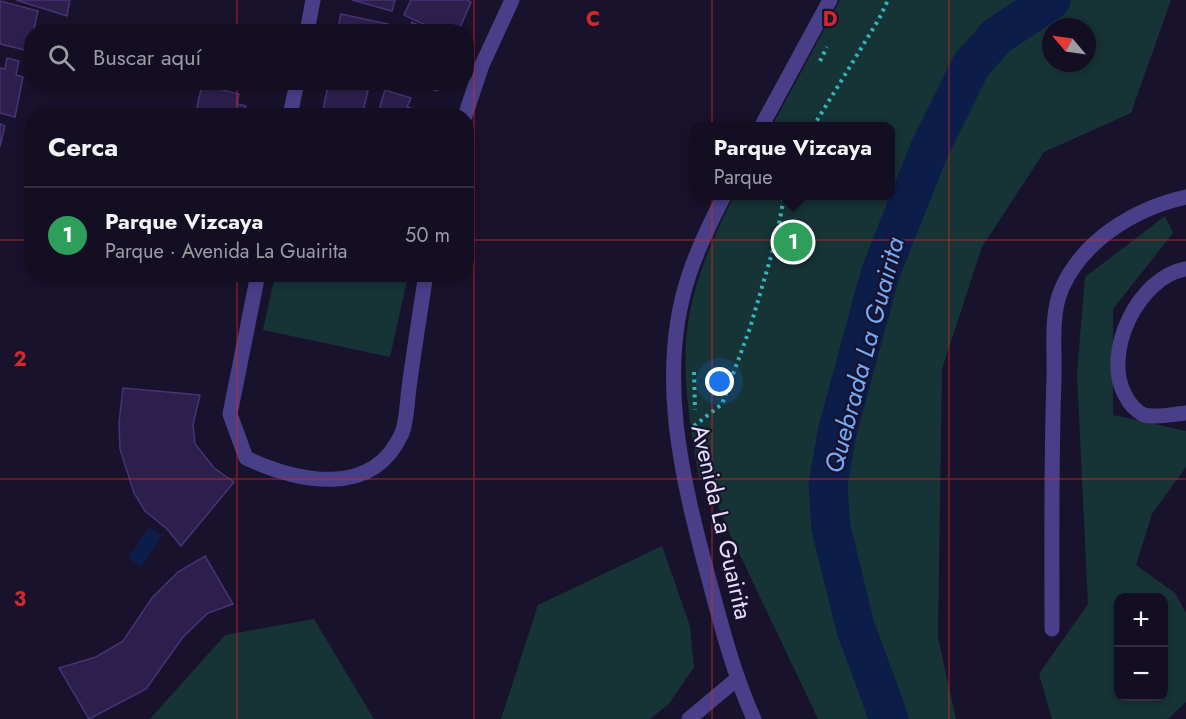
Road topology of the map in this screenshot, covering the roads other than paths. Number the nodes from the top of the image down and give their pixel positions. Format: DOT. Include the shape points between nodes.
graph roads {
  1 [pos="314,0"];
  2 [pos="512,0"];
  3 [pos="830,0"];
  4 [pos="309,24"];
  5 [pos="474,88"];
  6 [pos="295,90"];
  7 [pos="474,90"];
  8 [pos="292,108"];
  9 [pos="468,108"];
  10 [pos="763,122"];
  11 [pos="1186,197"];
  12 [pos="722,200"];
  13 [pos="1186,269"];
  14 [pos="256,282"];
  15 [pos="425,282"];
  16 [pos="1186,413"];
  17 [pos="1052,629"];
  18 [pos="738,678"];
  19 [pos="689,719"];
  20 [pos="754,719"];
  1 -- 4 [label="street"];
  2 -- 5 [label="street"];
  3 -- 10 [label="street"];
  6 -- 8 [label="street"];
  7 -- 9 [label="street"];
  11 -- 17 [label="street" via="1132,215 1098,241 1073,270 1056,306"];
  12 -- 18 [label="street, Avenida La Guairita" via="689,275 679,319 674,386 681,457 699,543"];
  13 -- 16 [label="street" via="1156,283 1134,311 1118,348 1119,384 1130,404 1145,415"];
  14 -- 15 [label="street" via="230,414 236,435 246,458 289,475 323,480 367,473 386,456 402,432"];
  18 -- 19 [label="street"];
  18 -- 20 [label="street, Avenida La Guairita"];
}
